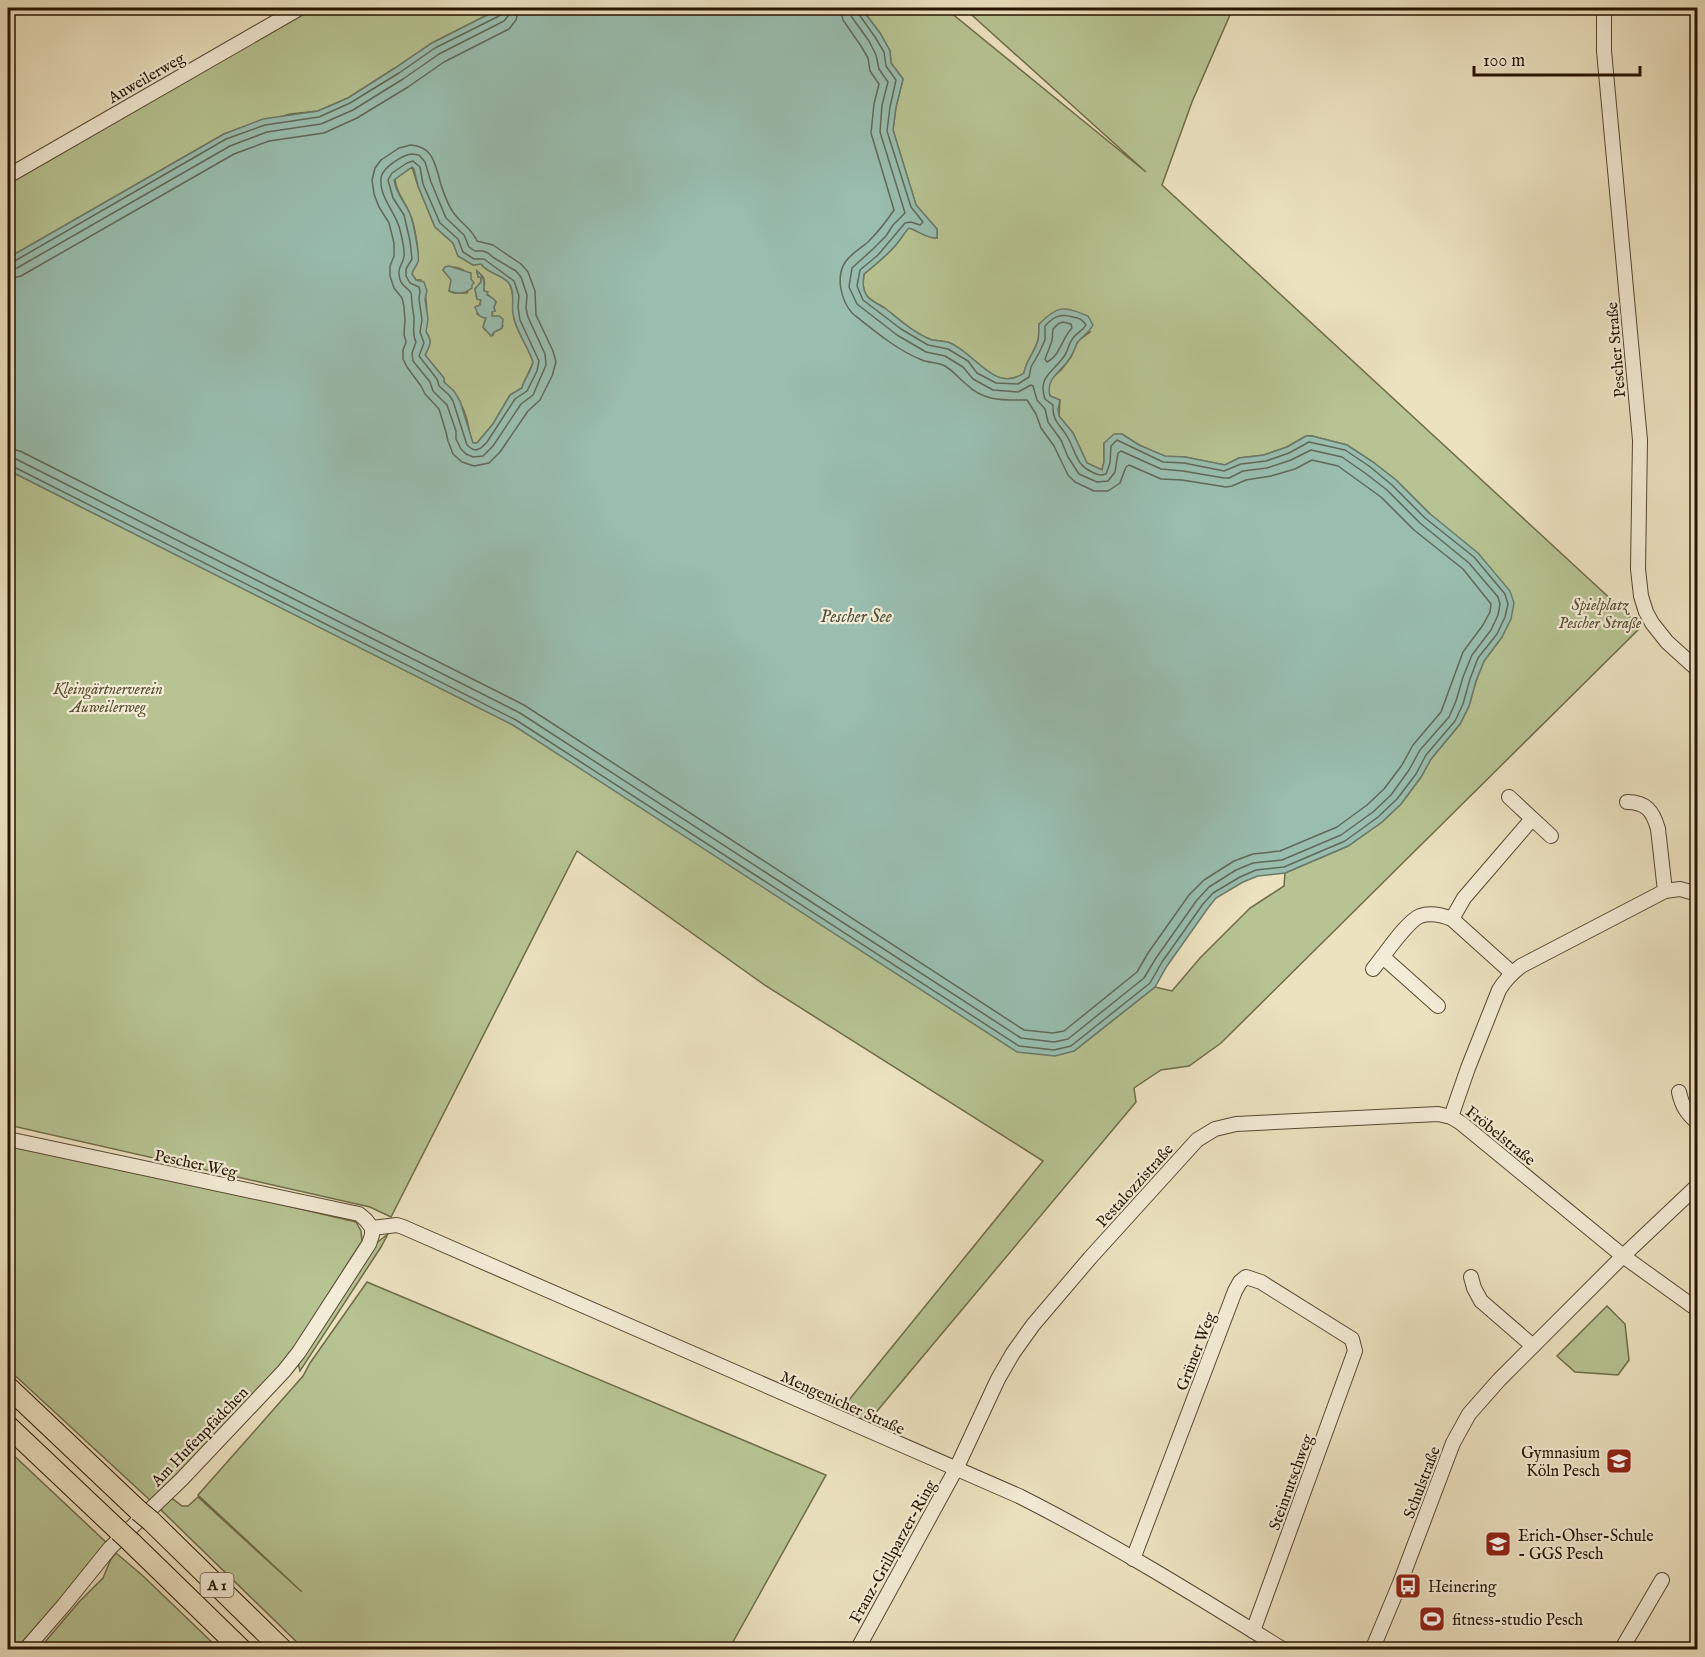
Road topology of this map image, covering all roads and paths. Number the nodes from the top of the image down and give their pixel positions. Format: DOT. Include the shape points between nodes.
graph roads {
  1 [pos="300,8"];
  2 [pos="1604,8"];
  3 [pos="8,176"];
  4 [pos="1698,670"];
  5 [pos="1509,797"];
  6 [pos="1627,802"];
  7 [pos="1532,819"];
  8 [pos="1551,836"];
  9 [pos="1665,891"];
  10 [pos="1698,894"];
  11 [pos="1452,919"];
  12 [pos="1383,957"];
  13 [pos="1373,969"];
  14 [pos="1512,973"];
  15 [pos="1438,1006"];
  16 [pos="1680,1092"];
  17 [pos="1451,1117"];
  18 [pos="1698,1123"];
  19 [pos="8,1139"];
  20 [pos="1698,1185"];
  21 [pos="372,1228"];
  22 [pos="1623,1256"];
  23 [pos="1471,1276"];
  24 [pos="1698,1310"];
  25 [pos="1354,1344"];
  26 [pos="1533,1346"];
  27 [pos="8,1387"];
  28 [pos="8,1426"];
  29 [pos="956,1469"];
  30 [pos="1132,1559"];
  31 [pos="1662,1580"];
  32 [pos="1253,1631"];
  33 [pos="25,1650"];
  34 [pos="242,1650"];
  35 [pos="283,1650"];
  36 [pos="857,1650"];
  37 [pos="1284,1650"];
  38 [pos="1372,1650"];
  39 [pos="1621,1650"];
  1 -- 3 [label="street, Auweilerweg"];
  2 -- 4 [label="street, Pescher Straße" via="1604,51 1640,440 1641,596 1646,612 1667,642"];
  5 -- 7 [label="street"];
  6 -- 9 [label="street" via="1637,802 1649,809 1656,820"];
  7 -- 8 [label="street"];
  7 -- 11 [label="street" via="1464,898"];
  9 -- 10 [label="street" via="1680,889"];
  9 -- 14 [label="street, Fröbelstraße"];
  11 -- 12 [label="street" via="1442,915 1420,916"];
  11 -- 14 [label="street"];
  12 -- 13 [label="street"];
  12 -- 15 [label="street"];
  14 -- 17 [label="street, Fröbelstraße" via="1499,990"];
  16 -- 18 [label="street" via="1684,1108"];
  17 -- 22 [label="street, Fröbelstraße"];
  17 -- 29 [label="street, Pestalozzistraße" via="1438,1114 1236,1124 1215,1129 1197,1140 1033,1325 998,1379"];
  19 -- 21 [label="street, Pescher Weg" via="358,1214"];
  20 -- 22 [label="street, Schulstraße"];
  21 -- 29 [label="street, Mengenicher Straße" via="403,1227"];
  21 -- 33 [label="street, Am Hufenpfädchen" via="369,1244 284,1371 110,1548"];
  22 -- 24 [label="street, Fröbelstraße"];
  22 -- 26 [label="street, Schulstraße"];
  23 -- 26 [label="street" via="1481,1301"];
  25 -- 30 [label="street, Grüner Weg" via="1352,1339 1261,1282 1246,1277 1240,1282"];
  25 -- 32 [label="street, Steinrutschweg" via="1355,1351"];
  26 -- 38 [label="street, Schulstraße" via="1463,1423"];
  27 -- 35 [label="highway, A 1"];
  28 -- 34 [label="highway, A 1"];
  29 -- 30 [label="street, Mengenicher Straße" via="1045,1509"];
  29 -- 36 [label="street, Franz-Grillparzer-Ring"];
  30 -- 32 [label="street, Mengenicher Straße"];
  31 -- 39 [label="street"];
  32 -- 37 [label="street, Mengenicher Straße"];
}
